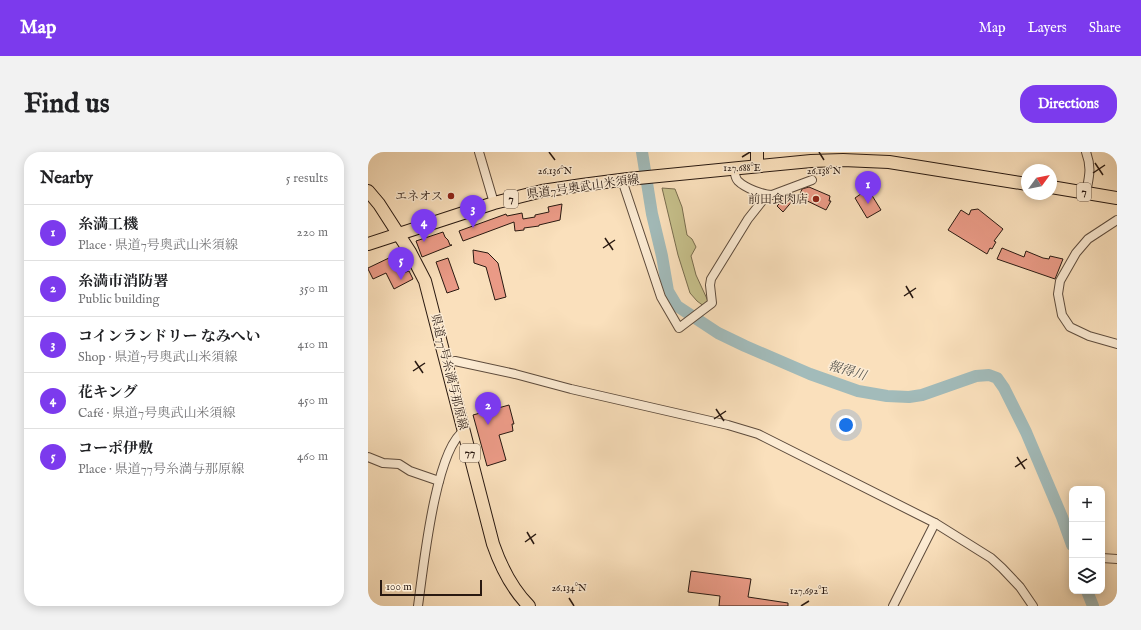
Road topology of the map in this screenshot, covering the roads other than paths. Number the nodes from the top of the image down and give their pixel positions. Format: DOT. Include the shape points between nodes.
graph roads {
  1 [pos="479,152"];
  2 [pos="757,152"];
  3 [pos="1086,152"];
  4 [pos="843,156"];
  5 [pos="757,166"];
  6 [pos="734,169"];
  7 [pos="625,180"];
  8 [pos="812,180"];
  9 [pos="1021,183"];
  10 [pos="1057,188"];
  11 [pos="368,191"];
  12 [pos="1086,193"];
  13 [pos="767,195"];
  14 [pos="1117,198"];
  15 [pos="494,203"];
  16 [pos="1117,220"];
  17 [pos="398,234"];
  18 [pos="368,244"];
  19 [pos="1117,344"];
  20 [pos="447,363"];
  21 [pos="464,431"];
  22 [pos="368,457"];
  23 [pos="439,481"];
  24 [pos="935,523"];
  25 [pos="1105,558"];
  26 [pos="1117,559"];
  27 [pos="418,606"];
  28 [pos="529,606"];
  29 [pos="893,606"];
  30 [pos="1033,606"];
  1 -- 15 [label="street"];
  2 -- 5 [label="main road"];
  3 -- 12 [label="street" via="1090,164"];
  4 -- 5 [label="main road, 県道7号奥武山米須線 / 7"];
  4 -- 9 [label="main road, 県道7号奥武山米須線 / 7"];
  5 -- 6 [label="main road, 県道7号奥武山米須線 / 7"];
  6 -- 7 [label="main road, 県道7号奥武山米須線 / 7"];
  6 -- 13 [label="street" via="738,182"];
  7 -- 13 [label="street" via="661,297 679,328 712,303 711,279 748,219"];
  7 -- 15 [label="main road, 県道7号奥武山米須線 / 7" via="542,191"];
  8 -- 13 [label="street"];
  10 -- 12 [label="main road, 7"];
  11 -- 17 [label="main road, 県道77号糸満与那原線 / 77"];
  12 -- 14 [label="main road, 7"];
  15 -- 17 [label="main road, 県道7号奥武山米須線 / 7"];
  16 -- 19 [label="street" via="1088,239 1076,253 1060,281 1058,294 1062,315 1070,327 1089,336"];
  17 -- 18 [label="main road, 県道7号奥武山米須線 / 7"];
  17 -- 20 [label="main road, 県道77号糸満与那原線 / 77" via="425,281"];
  20 -- 21 [label="main road, 県道77号糸満与那原線 / 77"];
  20 -- 24 [label="street" via="488,367 748,430"];
  21 -- 23 [label="street" via="451,447"];
  21 -- 28 [label="main road, 県道77号糸満与那原線 / 77" via="502,568"];
  22 -- 23 [label="street" via="383,463 399,464"];
  23 -- 27 [label="street" via="428,534"];
  24 -- 29 [label="street"];
  24 -- 30 [label="street" via="991,558 1020,587"];
  25 -- 26 [label="street"];
}
